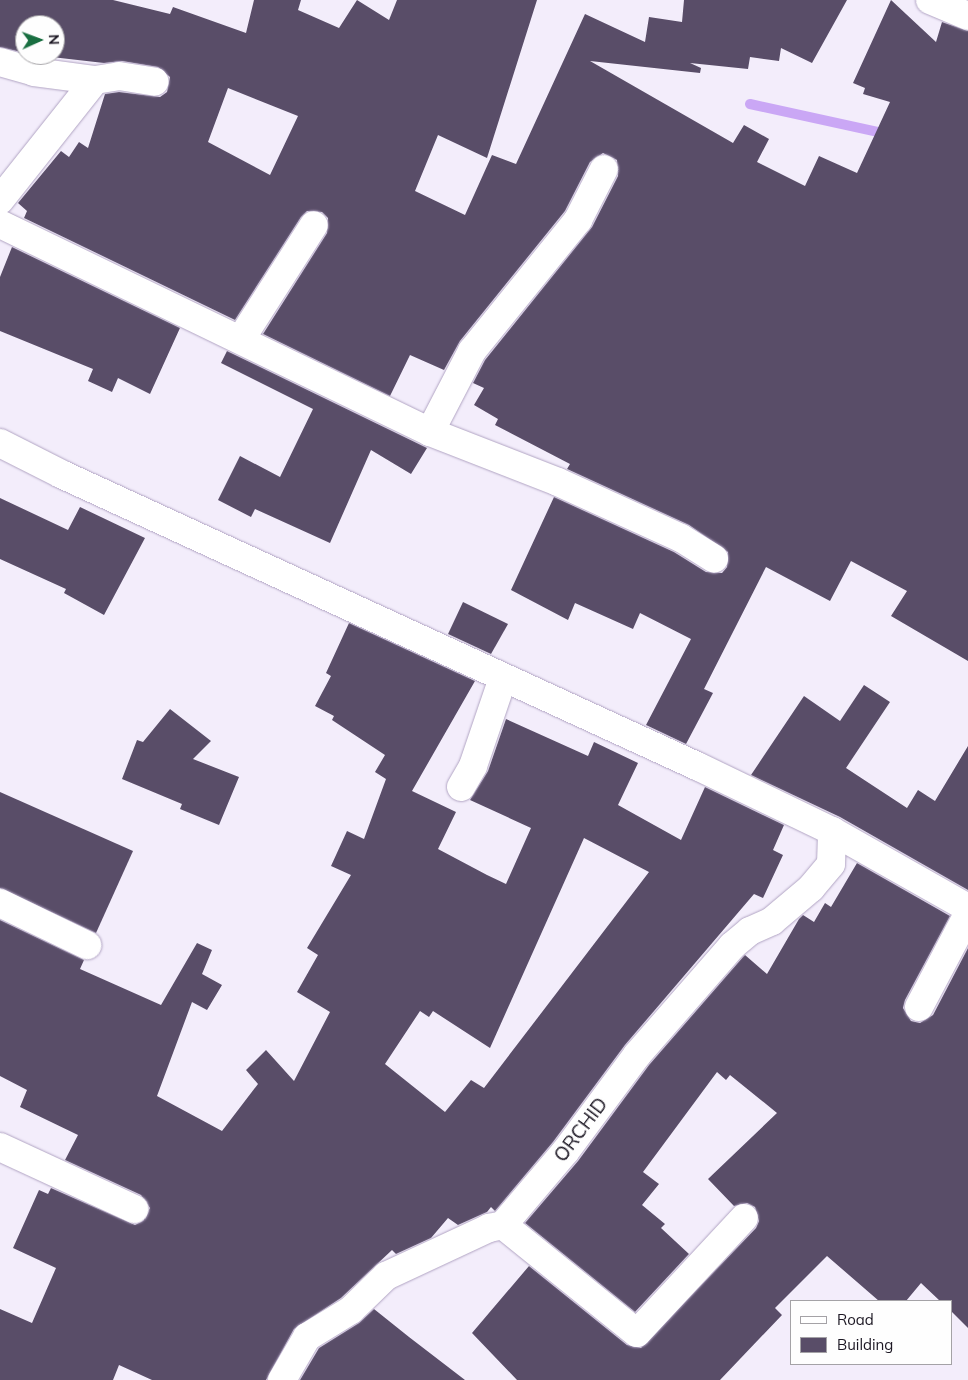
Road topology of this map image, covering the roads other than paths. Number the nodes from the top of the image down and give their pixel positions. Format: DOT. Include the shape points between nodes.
graph roads {
  1 [pos="930,0"];
  2 [pos="968,16"];
  3 [pos="0,62"];
  4 [pos="95,80"];
  5 [pos="155,82"];
  6 [pos="604,169"];
  7 [pos="0,200"];
  8 [pos="0,224"];
  9 [pos="314,225"];
  10 [pos="241,339"];
  11 [pos="430,432"];
  12 [pos="0,443"];
  13 [pos="714,560"];
  14 [pos="503,678"];
  15 [pos="461,788"];
  16 [pos="832,831"];
  17 [pos="0,903"];
  18 [pos="968,908"];
  19 [pos="968,914"];
  20 [pos="86,945"];
  21 [pos="919,1007"];
  22 [pos="0,1147"];
  23 [pos="134,1209"];
  24 [pos="744,1218"];
  25 [pos="503,1226"];
  26 [pos="282,1380"];
  1 -- 2 [label="street"];
  3 -- 4 [label="street" via="34,72"];
  4 -- 5 [label="street" via="119,76"];
  4 -- 7 [label="street"];
  6 -- 11 [label="street" via="578,220 472,351"];
  8 -- 10 [label="street"];
  9 -- 10 [label="street"];
  10 -- 11 [label="street"];
  11 -- 13 [label="street" via="558,482 682,538"];
  12 -- 14 [label="street"];
  14 -- 15 [label="street"];
  14 -- 16 [label="street" via="588,714"];
  16 -- 18 [label="street"];
  16 -- 25 [label="street, ORCHID" via="831,864 811,888 772,921 750,931 732,946 637,1055 565,1152"];
  17 -- 20 [label="street"];
  19 -- 21 [label="street"];
  22 -- 23 [label="street"];
  24 -- 25 [label="street" via="637,1333"];
  25 -- 26 [label="street" via="489,1228 386,1276 351,1310 307,1337"];
}
